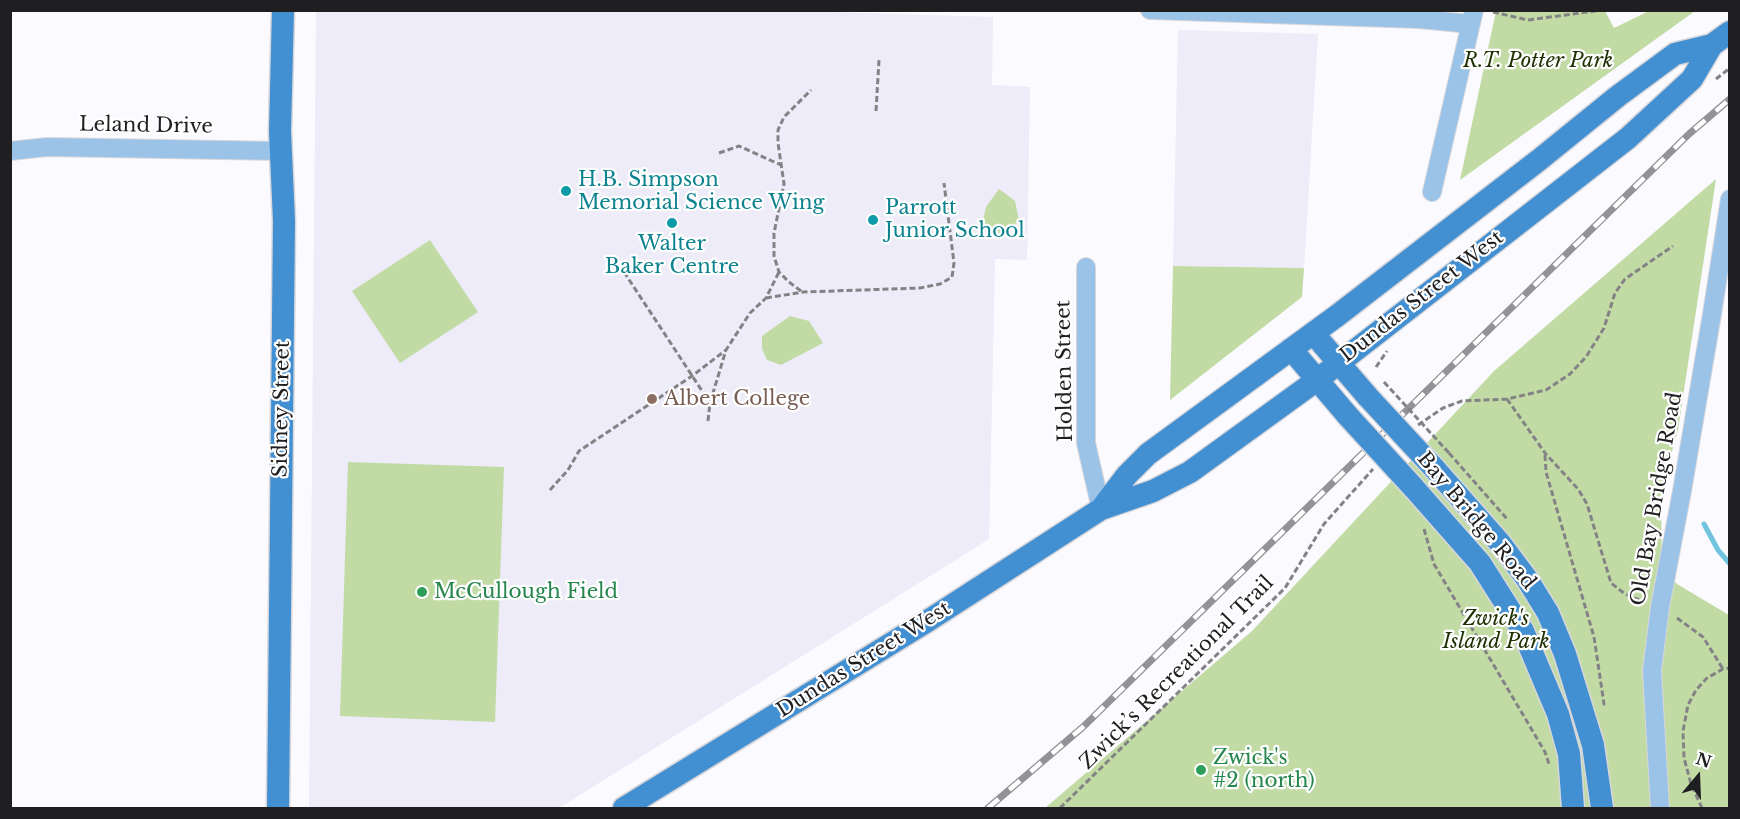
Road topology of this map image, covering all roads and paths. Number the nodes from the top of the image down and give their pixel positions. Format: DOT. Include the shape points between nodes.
graph roads {
  1 [pos="283,10"];
  2 [pos="1150,10"];
  3 [pos="1603,10"];
  4 [pos="1493,12"];
  5 [pos="1472,17"];
  6 [pos="1721,39"];
  7 [pos="879,60"];
  8 [pos="811,90"];
  9 [pos="876,111"];
  10 [pos="10,151"];
  11 [pos="281,151"];
  12 [pos="719,153"];
  13 [pos="781,165"];
  14 [pos="944,183"];
  15 [pos="1432,192"];
  16 [pos="1730,199"];
  17 [pos="1673,246"];
  18 [pos="1086,267"];
  19 [pos="624,272"];
  20 [pos="778,272"];
  21 [pos="803,292"];
  22 [pos="766,298"];
  23 [pos="1313,333"];
  24 [pos="726,350"];
  25 [pos="1291,350"];
  26 [pos="1338,362"];
  27 [pos="692,376"];
  28 [pos="1317,380"];
  29 [pos="1376,390"];
  30 [pos="1507,399"];
  31 [pos="710,403"];
  32 [pos="708,421"];
  33 [pos="1413,429"];
  34 [pos="1545,453"];
  35 [pos="1441,460"];
  36 [pos="1380,462"];
  37 [pos="550,490"];
  38 [pos="1101,509"];
  39 [pos="1423,525"];
  40 [pos="1660,607"];
  41 [pos="1730,668"];
  42 [pos="1723,669"];
  43 [pos="1598,706"];
  44 [pos="1551,770"];
  45 [pos="278,808"];
  46 [pos="624,808"];
  47 [pos="1060,808"];
  48 [pos="1573,808"];
  49 [pos="1602,808"];
  50 [pos="1660,808"];
  51 [pos="1702,808"];
  1 -- 11 [label="main road, Sidney Street"];
  2 -- 5 [label="street" via="1419,19"];
  3 -- 4 [label="path" via="1528,20"];
  5 -- 15 [label="street"];
  6 -- 23 [label="main road, Dundas Street West" via="1675,54"];
  6 -- 26 [label="main road, Dundas Street West" via="1692,79 1628,138"];
  7 -- 9 [label="path"];
  8 -- 13 [label="path" via="784,117 778,130"];
  10 -- 11 [label="street, Leland Drive" via="47,147"];
  11 -- 45 [label="main road, Sidney Street" via="284,233"];
  12 -- 13 [label="path" via="739,146"];
  13 -- 20 [label="path" via="784,184 774,233"];
  14 -- 21 [label="path" via="954,262 952,277 920,288"];
  16 -- 40 [label="street, Old Bay Bridge Road"];
  17 -- 30 [label="path" via="1625,279 1615,293 1604,328 1570,374 1545,390"];
  18 -- 38 [label="street, Holden Street" via="1086,443"];
  19 -- 27 [label="path"];
  20 -- 21 [label="path"];
  20 -- 22 [label="path"];
  21 -- 22 [label="path"];
  22 -- 24 [label="path" via="750,313"];
  23 -- 25 [label="main road, Dundas Street West"];
  23 -- 26 [label="main road, Bay Bridge Road"];
  24 -- 27 [label="path"];
  24 -- 31 [label="path"];
  25 -- 28 [label="main road, Bay Bridge Road"];
  25 -- 38 [label="main road, Dundas Street West" via="1148,454"];
  26 -- 28 [label="main road, Dundas Street West"];
  26 -- 29 [label="main road, Bay Bridge Road"];
  27 -- 31 [label="path"];
  27 -- 37 [label="path" via="579,451"];
  28 -- 38 [label="main road, Dundas Street West" via="1190,472 1153,491"];
  28 -- 48 [label="main road, Bay Bridge Road, bridge" via="1480,563 1523,631 1564,734"];
  29 -- 35 [label="main road, Bay Bridge Road, bridge"];
  29 -- 35 [label="path, bridge"];
  30 -- 33 [label="path" via="1462,401 1443,408"];
  30 -- 34 [label="path"];
  31 -- 32 [label="path"];
  34 -- 40 [label="path" via="1587,504 1611,583 1625,594"];
  34 -- 43 [label="path" via="1546,472 1594,637 1604,704"];
  35 -- 49 [label="main road, Bay Bridge Road" via="1548,613 1593,745"];
  36 -- 47 [label="path, Zwick’s Recreational Trail" via="1324,524 1285,588"];
  38 -- 46 [label="main road, Dundas Street West"];
  39 -- 44 [label="path" via="1434,564 1545,752"];
  40 -- 42 [label="path" via="1703,637"];
  40 -- 50 [label="street, Old Bay Bridge Road" via="1652,671"];
  41 -- 42 [label="path"];
  42 -- 51 [label="path" via="1696,690 1688,705 1683,731 1690,784"];
}
